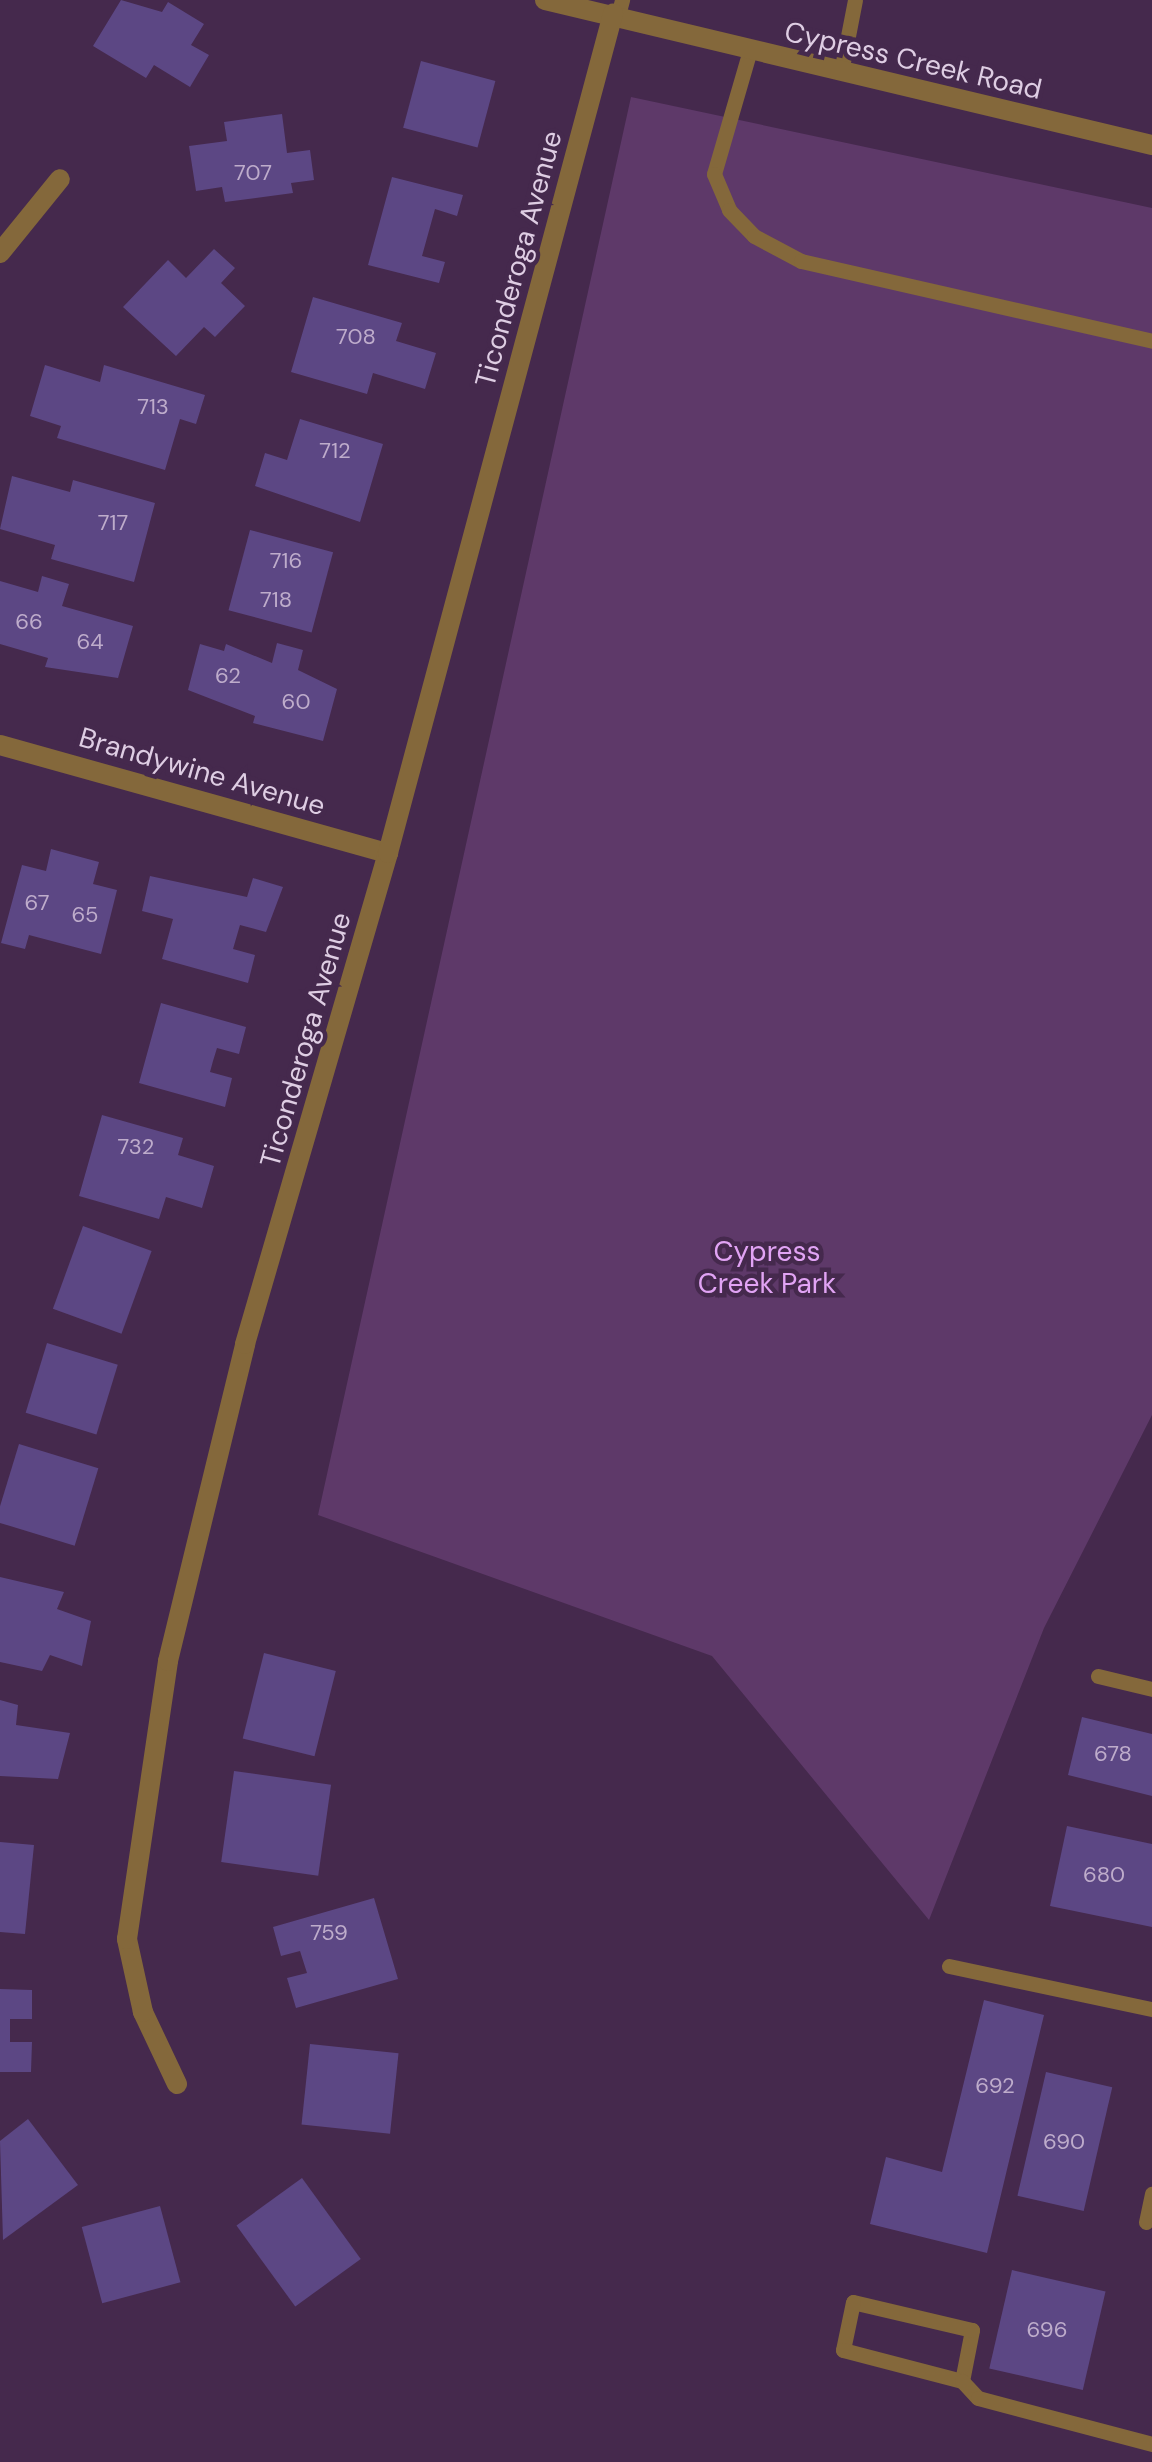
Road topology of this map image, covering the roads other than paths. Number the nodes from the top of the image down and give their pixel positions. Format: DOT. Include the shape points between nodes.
graph roads {
  1 [pos="546,0"];
  2 [pos="855,0"];
  3 [pos="618,10"];
  4 [pos="750,50"];
  5 [pos="840,72"];
  6 [pos="1152,145"];
  7 [pos="60,180"];
  8 [pos="0,253"];
  9 [pos="1152,341"];
  10 [pos="0,745"];
  11 [pos="388,853"];
  12 [pos="1098,1676"];
  13 [pos="1152,1689"];
  14 [pos="949,1966"];
  15 [pos="1152,2008"];
  16 [pos="177,2084"];
  17 [pos="1152,2194"];
  18 [pos="1146,2222"];
  19 [pos="962,2381"];
  20 [pos="1152,2444"];
  1 -- 3 [label="street, Cypress Creek Road"];
  2 -- 5 [label="lane"];
  3 -- 4 [label="street, Cypress Creek Road"];
  3 -- 11 [label="street, Ticonderoga Avenue"];
  4 -- 5 [label="street, Cypress Creek Road"];
  4 -- 9 [label="lane" via="714,174 729,210 754,236 801,262"];
  5 -- 6 [label="street, Cypress Creek Road"];
  7 -- 8 [label="street"];
  10 -- 11 [label="street, Brandywine Avenue"];
  11 -- 16 [label="street, Ticonderoga Avenue" via="245,1344 145,1782 127,1940 143,2012"];
  12 -- 13 [label="lane"];
  14 -- 15 [label="lane"];
  17 -- 18 [label="lane"];
  19 -- 19 [label="lane" via="972,2330 853,2302 843,2350"];
  19 -- 20 [label="lane" via="978,2398"];
}
